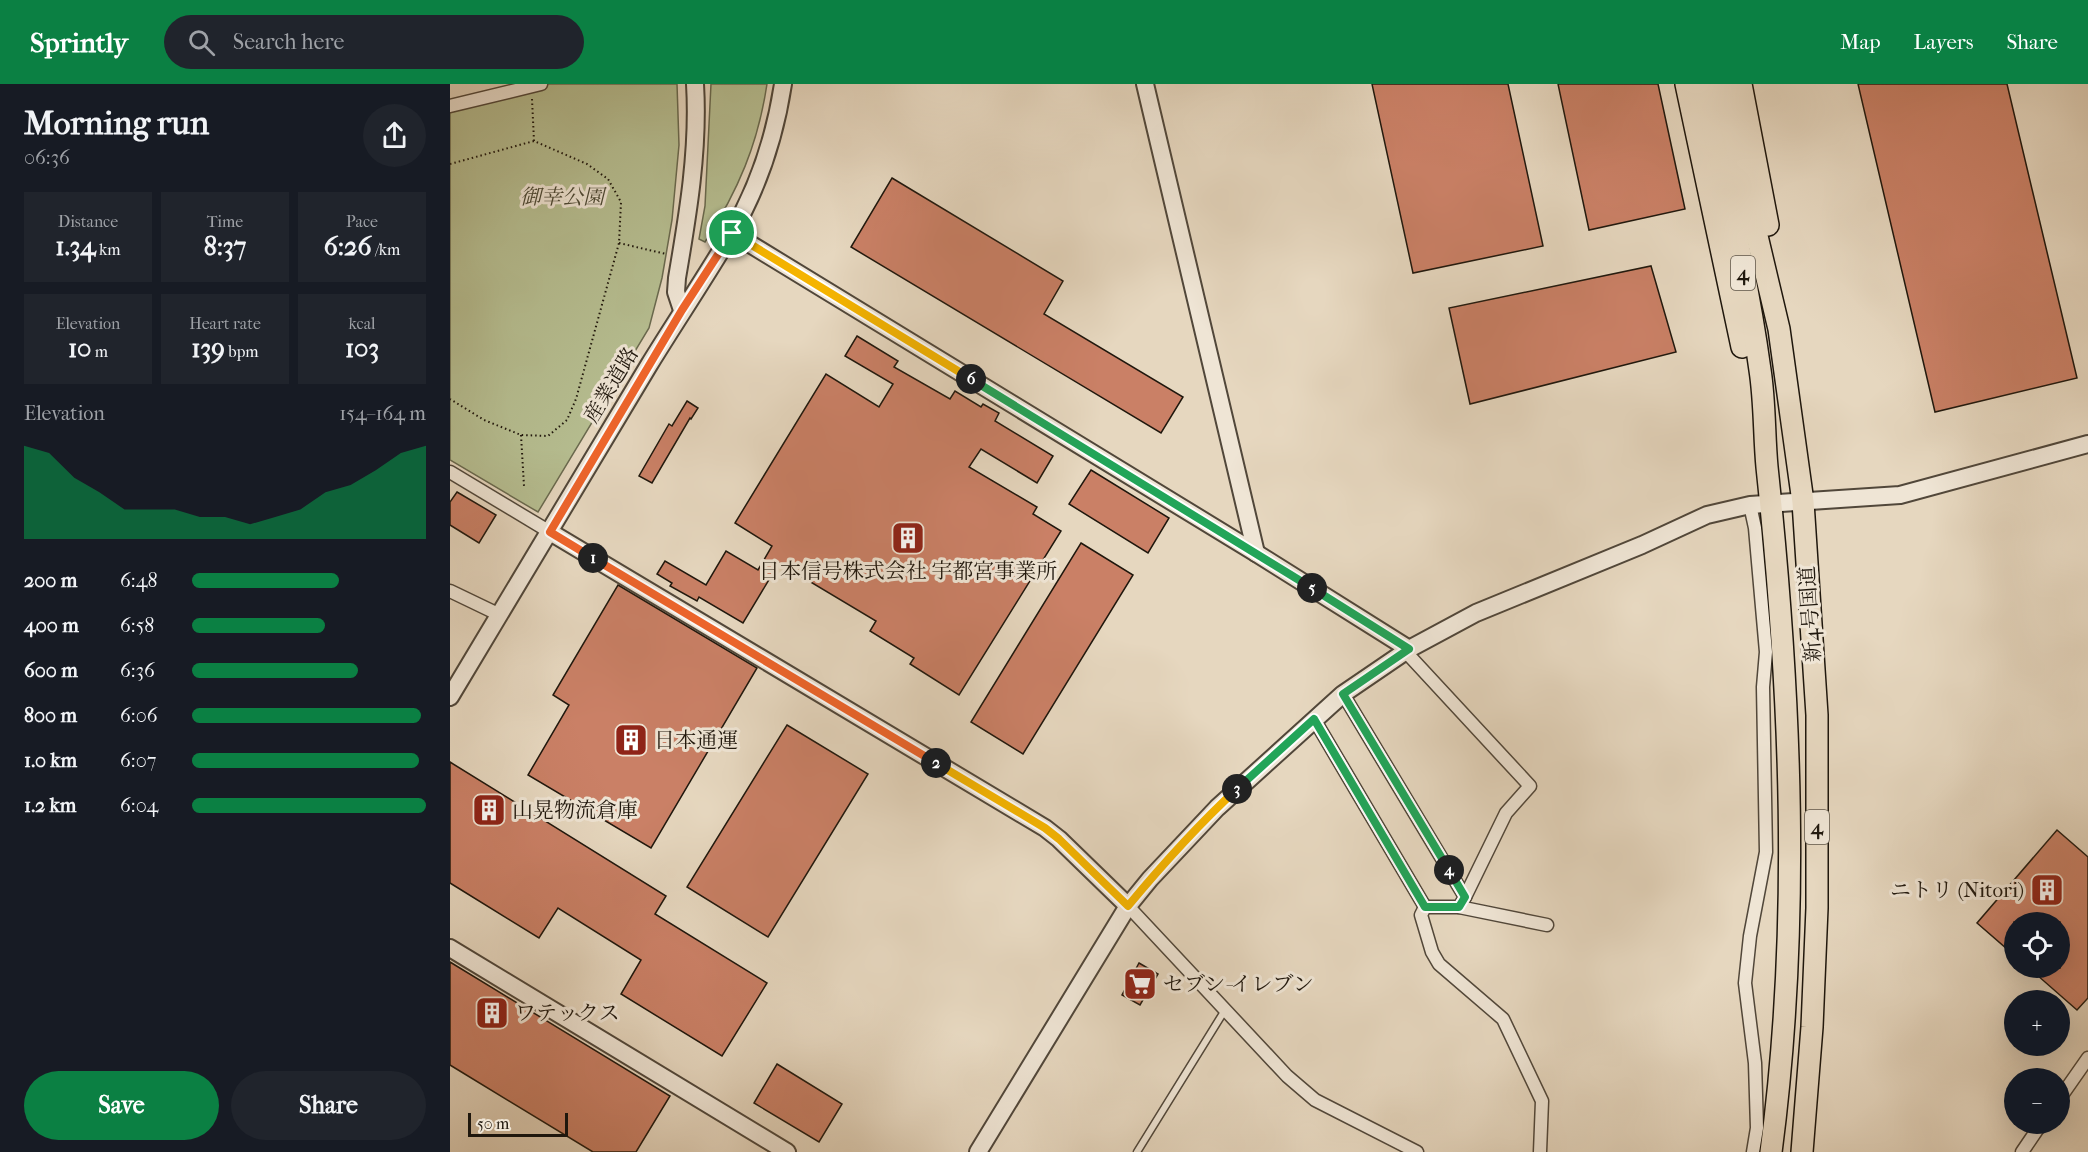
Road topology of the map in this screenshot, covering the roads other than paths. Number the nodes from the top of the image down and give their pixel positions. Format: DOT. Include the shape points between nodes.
graph roads {
  1 [pos="695,84"];
  2 [pos="783,84"];
  3 [pos="1145,84"];
  4 [pos="1686,84"];
  5 [pos="1703,84"];
  6 [pos="1721,84"];
  7 [pos="1741,84"];
  8 [pos="536,85"];
  9 [pos="450,106"];
  10 [pos="732,233"];
  11 [pos="682,310"];
  12 [pos="1779,329"];
  13 [pos="2088,444"];
  14 [pos="1767,465"];
  15 [pos="450,472"];
  16 [pos="1803,502"];
  17 [pos="1772,504"];
  18 [pos="1750,506"];
  19 [pos="550,532"];
  20 [pos="1256,553"];
  21 [pos="450,591"];
  22 [pos="500,615"];
  23 [pos="1407,650"];
  24 [pos="1343,694"];
  25 [pos="450,697"];
  26 [pos="1314,719"];
  27 [pos="1462,902"];
  28 [pos="1128,906"];
  29 [pos="1425,907"];
  30 [pos="1547,925"];
  31 [pos="450,948"];
  32 [pos="1225,1009"];
  33 [pos="2088,1058"];
  34 [pos="2070,1084"];
  35 [pos="2035,1134"];
  36 [pos="787,1152"];
  37 [pos="978,1152"];
  38 [pos="1137,1152"];
  39 [pos="1417,1152"];
  40 [pos="1540,1152"];
  41 [pos="1753,1152"];
  42 [pos="1771,1152"];
  43 [pos="1802,1152"];
  44 [pos="2022,1152"];
  1 -- 11 [label="street" via="693,179 676,292"];
  2 -- 10 [label="street, 産業道路" via="766,154"];
  3 -- 20 [label="street"];
  4 -- 14 [label="highway"];
  5 -- 14 [label="highway, 新4号国道 / 4" via="1759,360"];
  6 -- 12 [label="highway, 新4号国道 / 4"];
  7 -- 12 [label="highway" via="1781,292"];
  8 -- 9 [label="street"];
  10 -- 11 [label="street, 産業道路"];
  10 -- 20 [label="street"];
  11 -- 19 [label="street, 産業道路"];
  12 -- 16 [label="highway, 新4号国道 / 4"];
  13 -- 16 [label="street" via="1900,495"];
  14 -- 17 [label="highway, 新4号国道 / 4"];
  15 -- 19 [label="street"];
  16 -- 17 [label="street"];
  16 -- 43 [label="highway, 新4号国道 / 4" via="1817,715 1817,908"];
  17 -- 18 [label="street"];
  17 -- 42 [label="highway, 新4号国道 / 4" via="1787,716 1790,832 1788,969"];
  18 -- 23 [label="street" via="1707,515 1476,613"];
  18 -- 41 [label="street" via="1766,652 1766,852 1749,936 1746,983 1755,1063 1757,1128"];
  19 -- 22 [label="street, 産業道路"];
  19 -- 28 [label="street" via="1045,828"];
  20 -- 23 [label="street"];
  21 -- 22 [label="street"];
  22 -- 25 [label="street, 産業道路"];
  23 -- 24 [label="street"];
  23 -- 27 [label="street" via="1530,786 1506,813"];
  24 -- 26 [label="street"];
  24 -- 27 [label="street"];
  26 -- 28 [label="street" via="1217,808"];
  26 -- 29 [label="street"];
  27 -- 29 [label="street"];
  27 -- 30 [label="street"];
  28 -- 32 [label="street"];
  28 -- 37 [label="street"];
  29 -- 40 [label="street" via="1421,915 1435,958 1503,1019 1538,1091 1542,1101"];
  31 -- 36 [label="street"];
  32 -- 38 [label="lane"];
  32 -- 39 [label="street" via="1315,1101"];
  33 -- 34 [label="street"];
  35 -- 44 [label="street"];
}
